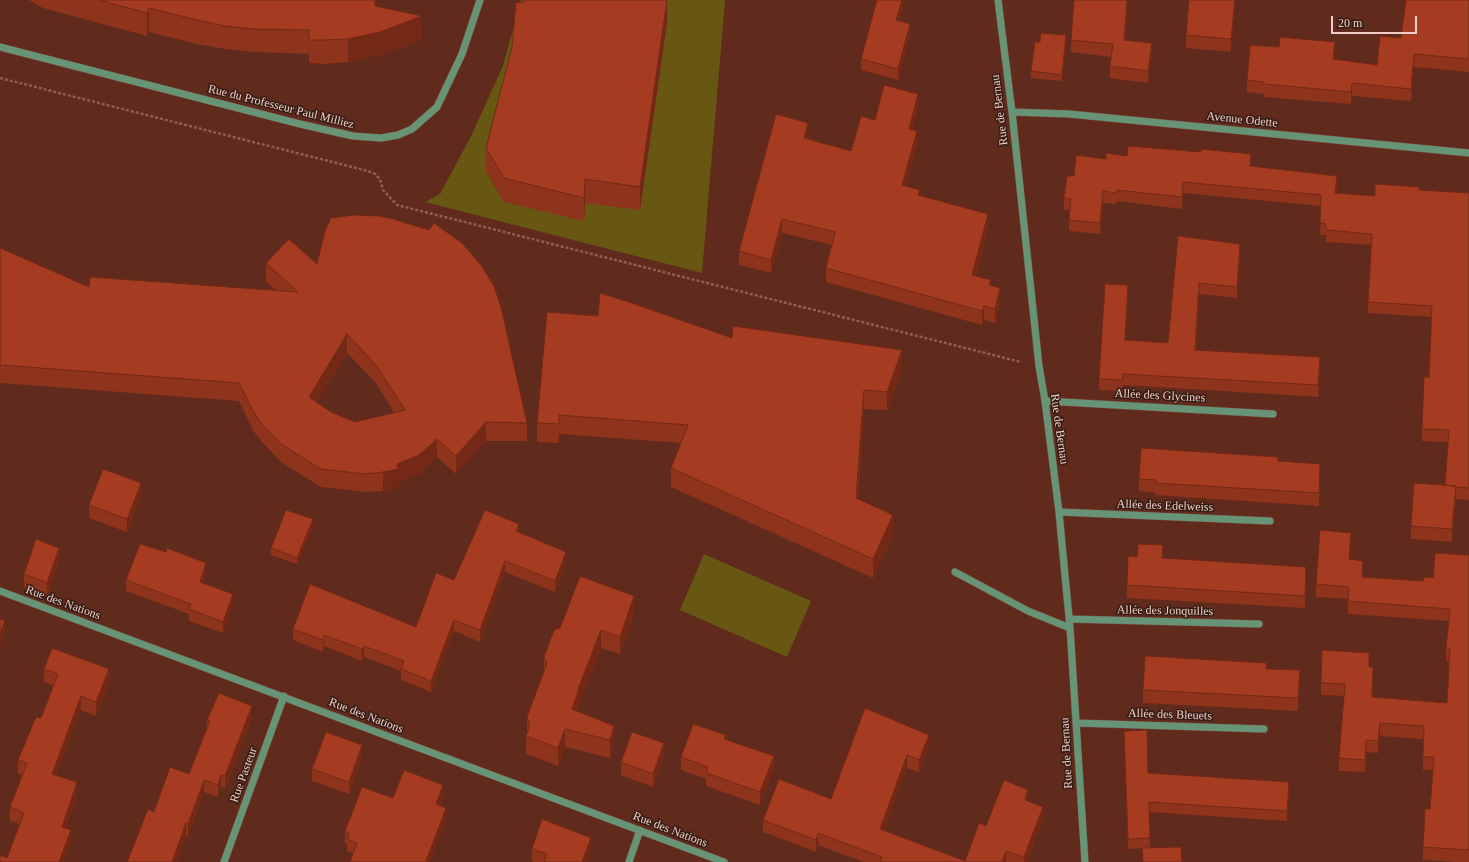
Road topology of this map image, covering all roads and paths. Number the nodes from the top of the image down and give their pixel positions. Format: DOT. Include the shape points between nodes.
graph roads {
  1 [pos="480,0"];
  2 [pos="998,0"];
  3 [pos="0,47"];
  4 [pos="0,78"];
  5 [pos="1012,112"];
  6 [pos="1469,153"];
  7 [pos="1039,366"];
  8 [pos="1045,401"];
  9 [pos="1273,414"];
  10 [pos="1059,512"];
  11 [pos="1270,521"];
  12 [pos="955,572"];
  13 [pos="0,591"];
  14 [pos="1069,619"];
  15 [pos="1259,624"];
  16 [pos="1070,628"];
  17 [pos="284,696"];
  18 [pos="1076,724"];
  19 [pos="1264,729"];
  20 [pos="640,830"];
  21 [pos="224,862"];
  22 [pos="629,862"];
  23 [pos="724,862"];
  24 [pos="1084,862"];
  1 -- 3 [label="street, Rue du Professeur Paul Milliez" via="462,54 437,107 412,129 381,138 353,136 300,124"];
  2 -- 5 [label="street, Rue de Bernau"];
  4 -- 7 [label="path" via="368,171 380,179 383,190 397,205"];
  5 -- 6 [label="street, Avenue Odette" via="1069,114"];
  5 -- 7 [label="street, Rue de Bernau"];
  7 -- 8 [label="street, Rue de Bernau"];
  8 -- 9 [label="street, Allée des Glycines"];
  8 -- 10 [label="street, Rue de Bernau"];
  10 -- 11 [label="street, Allée des Edelweiss"];
  10 -- 14 [label="street, Rue de Bernau"];
  12 -- 16 [label="street" via="1028,611"];
  13 -- 17 [label="street, Rue des Nations"];
  14 -- 15 [label="street, Allée des Jonquilles"];
  14 -- 16 [label="street, Rue de Bernau"];
  16 -- 18 [label="street, Rue de Bernau"];
  17 -- 20 [label="street, Rue des Nations"];
  17 -- 21 [label="street, Rue Pasteur"];
  18 -- 19 [label="street, Allée des Bleuets"];
  18 -- 24 [label="street, Rue de Bernau"];
  20 -- 22 [label="street"];
  20 -- 23 [label="street, Rue des Nations"];
}
